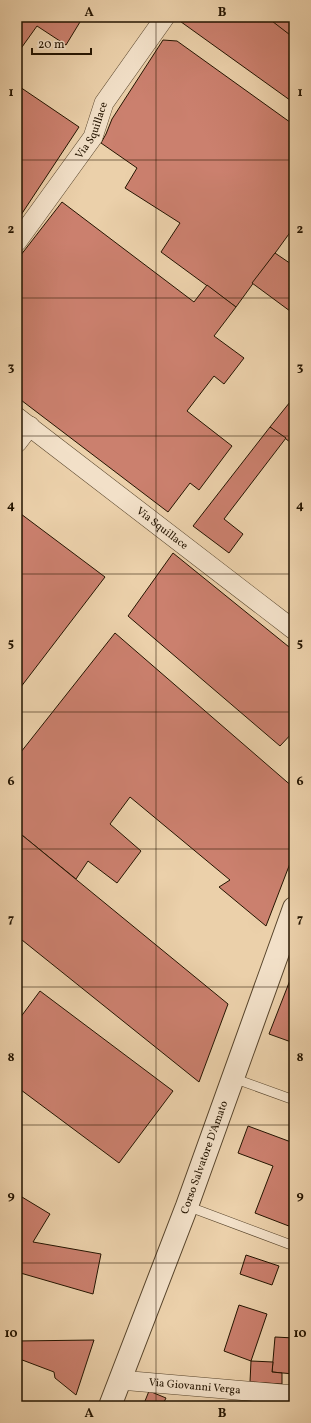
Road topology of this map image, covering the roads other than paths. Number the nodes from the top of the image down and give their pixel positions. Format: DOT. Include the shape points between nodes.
graph roads {
  1 [pos="165,17"];
  2 [pos="17,242"];
  3 [pos="24,422"];
  4 [pos="17,443"];
  5 [pos="294,630"];
  6 [pos="294,908"];
  7 [pos="233,1078"];
  8 [pos="294,1100"];
  9 [pos="187,1206"];
  10 [pos="294,1246"];
  11 [pos="120,1380"];
  12 [pos="294,1395"];
  13 [pos="110,1406"];
  1 -- 2 [label="street, Via Squillace" via="104,103 93,137"];
  3 -- 4 [label="street, Via Squillace"];
  3 -- 5 [label="street, Via Squillace"];
  6 -- 7 [label="street, Corso Salvatore D'Amato"];
  7 -- 8 [label="lane"];
  7 -- 9 [label="street, Corso Salvatore D'Amato"];
  9 -- 10 [label="lane"];
  9 -- 11 [label="street, Corso Salvatore D'Amato"];
  11 -- 12 [label="street, Via Giovanni Verga"];
  11 -- 13 [label="street, Corso Salvatore D'Amato"];
}
